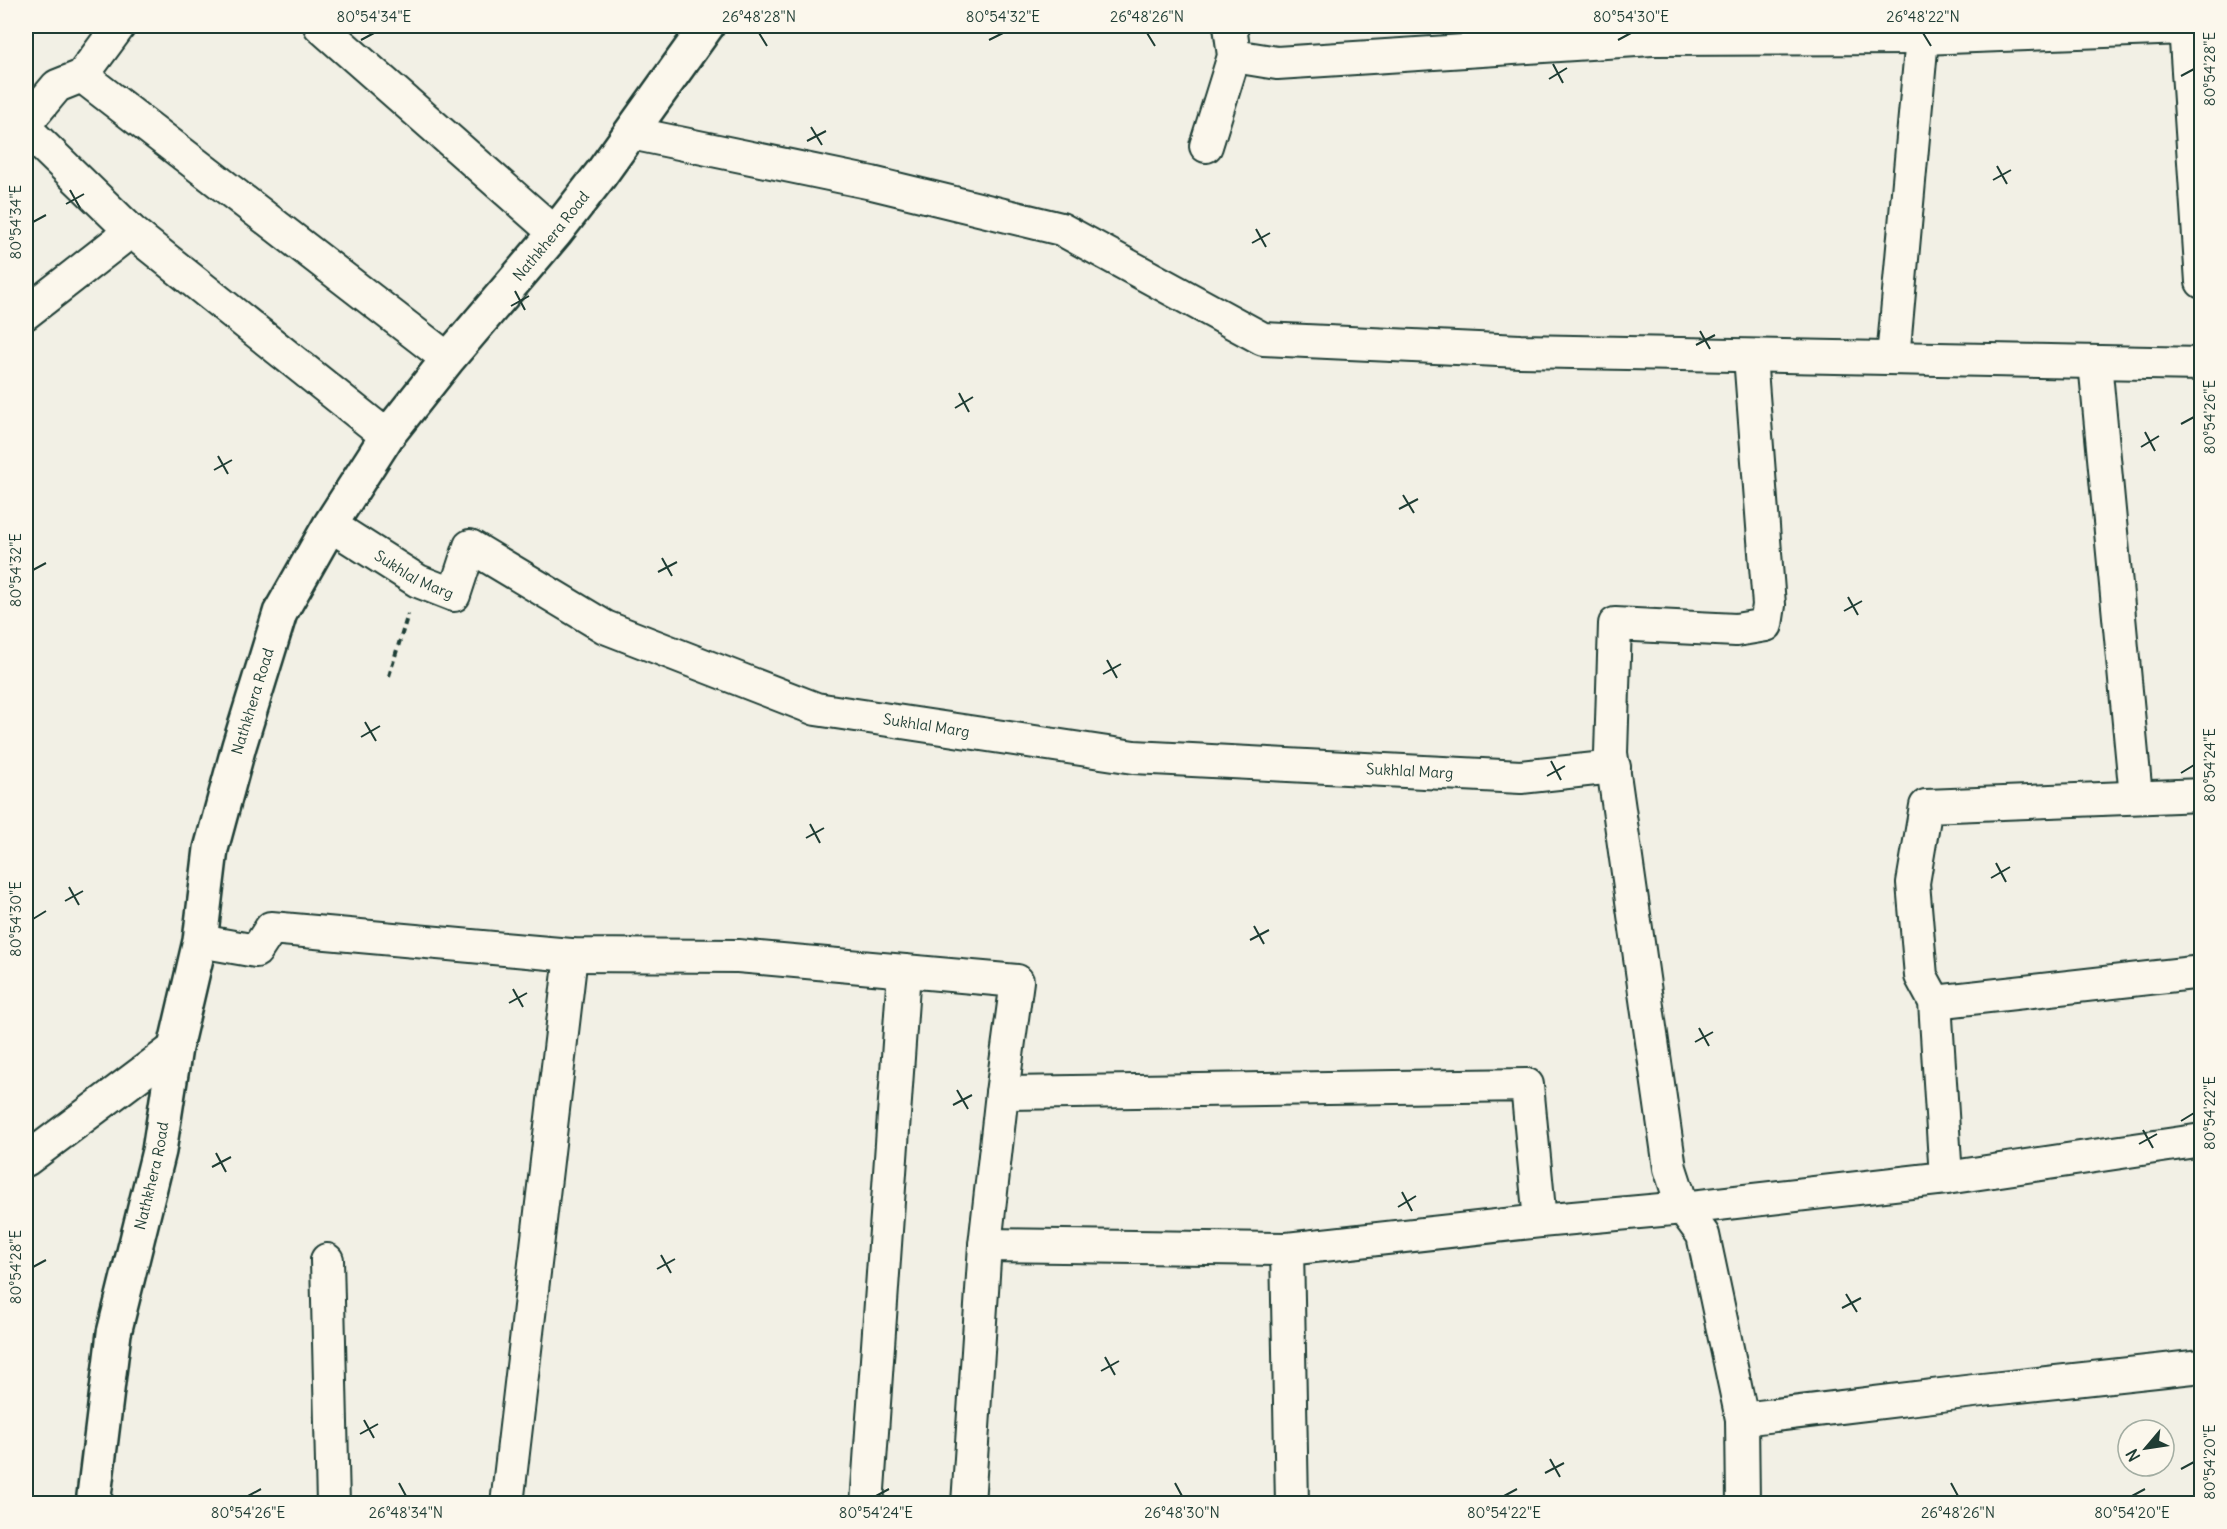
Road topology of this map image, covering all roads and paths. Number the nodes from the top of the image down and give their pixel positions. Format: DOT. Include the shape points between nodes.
graph roads {
  1 [pos="119,26"];
  2 [pos="320,26"];
  3 [pos="1230,26"];
  4 [pos="702,27"];
  5 [pos="2185,27"];
  6 [pos="1922,38"];
  7 [pos="1234,56"];
  8 [pos="82,76"];
  9 [pos="26,123"];
  10 [pos="26,129"];
  11 [pos="631,133"];
  12 [pos="1206,146"];
  13 [pos="131,231"];
  14 [pos="555,233"];
  15 [pos="2202,282"];
  16 [pos="26,313"];
  17 [pos="1750,356"];
  18 [pos="1893,358"];
  19 [pos="448,359"];
  20 [pos="2095,362"];
  21 [pos="2202,364"];
  22 [pos="387,436"];
  23 [pos="330,525"];
  24 [pos="418,581"];
  25 [pos="388,676"];
  26 [pos="1614,767"];
  27 [pos="2202,795"];
  28 [pos="2136,797"];
  29 [pos="200,941"];
  30 [pos="571,955"];
  31 [pos="904,971"];
  32 [pos="2202,972"];
  33 [pos="1935,1002"];
  34 [pos="175,1048"];
  35 [pos="1002,1093"];
  36 [pos="2202,1140"];
  37 [pos="26,1160"];
  38 [pos="1946,1178"];
  39 [pos="1683,1208"];
  40 [pos="1540,1221"];
  41 [pos="985,1245"];
  42 [pos="1287,1249"];
  43 [pos="327,1260"];
  44 [pos="2202,1366"];
  45 [pos="1742,1419"];
  46 [pos="93,1503"];
  47 [pos="333,1503"];
  48 [pos="507,1503"];
  49 [pos="867,1503"];
  50 [pos="968,1503"];
  51 [pos="1292,1503"];
  52 [pos="1743,1503"];
  1 -- 8 [label="street"];
  2 -- 14 [label="street"];
  3 -- 7 [label="street"];
  4 -- 11 [label="street, Nathkhera Road"];
  5 -- 6 [label="street"];
  5 -- 15 [label="street"];
  6 -- 7 [label="street" via="1652,39 1277,63"];
  6 -- 18 [label="street"];
  7 -- 12 [label="street"];
  8 -- 9 [label="street" via="57,87"];
  8 -- 19 [label="street"];
  10 -- 13 [label="street"];
  11 -- 14 [label="street, Nathkhera Road"];
  11 -- 17 [label="street" via="872,183 1061,229 1263,339 1520,351"];
  13 -- 16 [label="street"];
  13 -- 22 [label="street"];
  14 -- 19 [label="street, Nathkhera Road"];
  17 -- 18 [label="street"];
  17 -- 26 [label="street" via="1769,605 1766,625 1736,630 1615,624 1611,753"];
  18 -- 20 [label="street"];
  19 -- 22 [label="street, Nathkhera Road"];
  20 -- 21 [label="street"];
  20 -- 28 [label="street"];
  22 -- 23 [label="street, Nathkhera Road"];
  23 -- 24 [label="street, Sukhlal Marg"];
  23 -- 29 [label="street, Nathkhera Road" via="280,613 211,849"];
  24 -- 25 [label="path"];
  24 -- 26 [label="street, Sukhlal Marg" via="454,596 470,546 605,627 816,709 1134,757 1521,777"];
  26 -- 39 [label="street" via="1670,1168"];
  27 -- 28 [label="street"];
  28 -- 33 [label="street" via="1926,806 1913,883 1921,976"];
  29 -- 30 [label="street" via="256,951 271,928"];
  29 -- 34 [label="street, Nathkhera Road"];
  30 -- 31 [label="street" via="738,956"];
  30 -- 48 [label="street"];
  31 -- 35 [label="street" via="1017,981"];
  31 -- 49 [label="street"];
  32 -- 33 [label="street"];
  33 -- 38 [label="street"];
  34 -- 37 [label="street"];
  34 -- 46 [label="street, Nathkhera Road" via="159,1151 114,1333"];
  35 -- 40 [label="street" via="1527,1085"];
  35 -- 41 [label="street"];
  36 -- 38 [label="street"];
  38 -- 39 [label="street"];
  39 -- 40 [label="street"];
  39 -- 45 [label="street" via="1703,1235"];
  40 -- 42 [label="street"];
  41 -- 42 [label="street"];
  41 -- 50 [label="street"];
  42 -- 51 [label="street"];
  43 -- 47 [label="street"];
  44 -- 45 [label="street"];
  45 -- 52 [label="street"];
}
